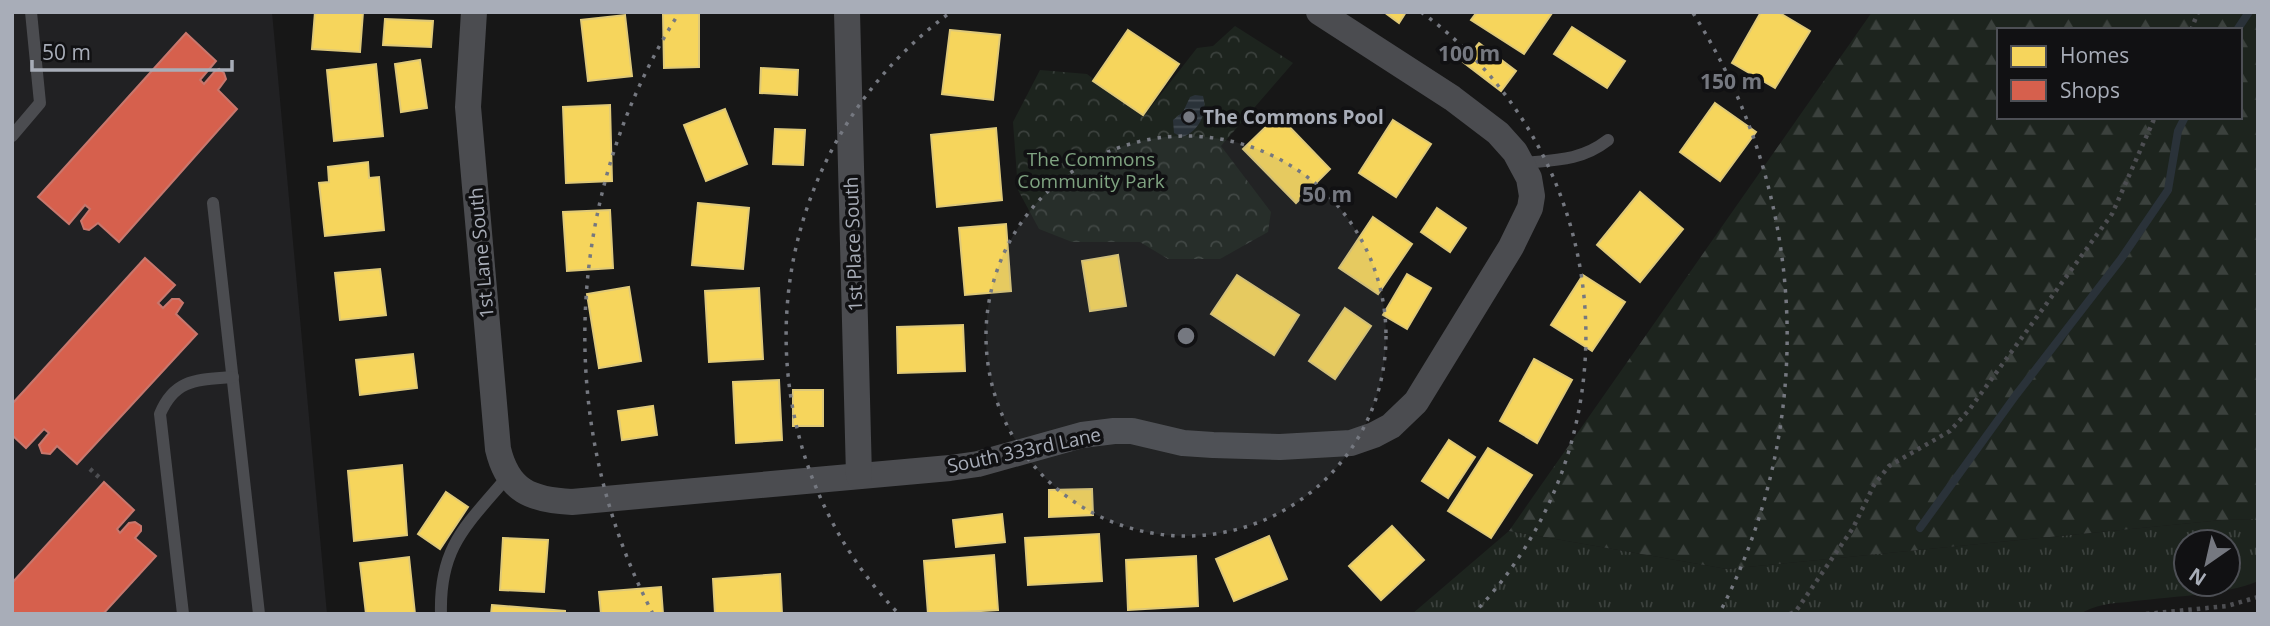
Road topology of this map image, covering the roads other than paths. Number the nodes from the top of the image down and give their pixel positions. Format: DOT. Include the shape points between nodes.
graph roads {
  1 [pos="32,12"];
  2 [pos="474,12"];
  3 [pos="847,12"];
  4 [pos="1319,12"];
  5 [pos="12,136"];
  6 [pos="1608,140"];
  7 [pos="1522,163"];
  8 [pos="213,203"];
  9 [pos="233,377"];
  10 [pos="859,476"];
  11 [pos="513,482"];
  12 [pos="183,614"];
  13 [pos="259,614"];
  14 [pos="441,614"];
  1 -- 5 [label="lane" via="40,103"];
  2 -- 11 [label="street, 1st Lane South" via="468,107 498,449"];
  3 -- 10 [label="street, 1st Place South"];
  4 -- 7 [label="street" via="1452,98 1498,133"];
  6 -- 7 [label="lane" via="1594,151 1565,160"];
  7 -- 10 [label="street, South 333rd Lane" via="1532,195 1511,247 1416,402 1374,435 1351,443 1280,447 1183,443 1114,431 1082,435 978,464"];
  8 -- 9 [label="lane"];
  9 -- 12 [label="lane" via="200,380 178,388 166,399 160,414"];
  9 -- 13 [label="lane"];
  10 -- 11 [label="street, South 333rd Lane" via="572,502 536,498"];
  11 -- 14 [label="lane" via="461,531 451,549 440,588"];
}
